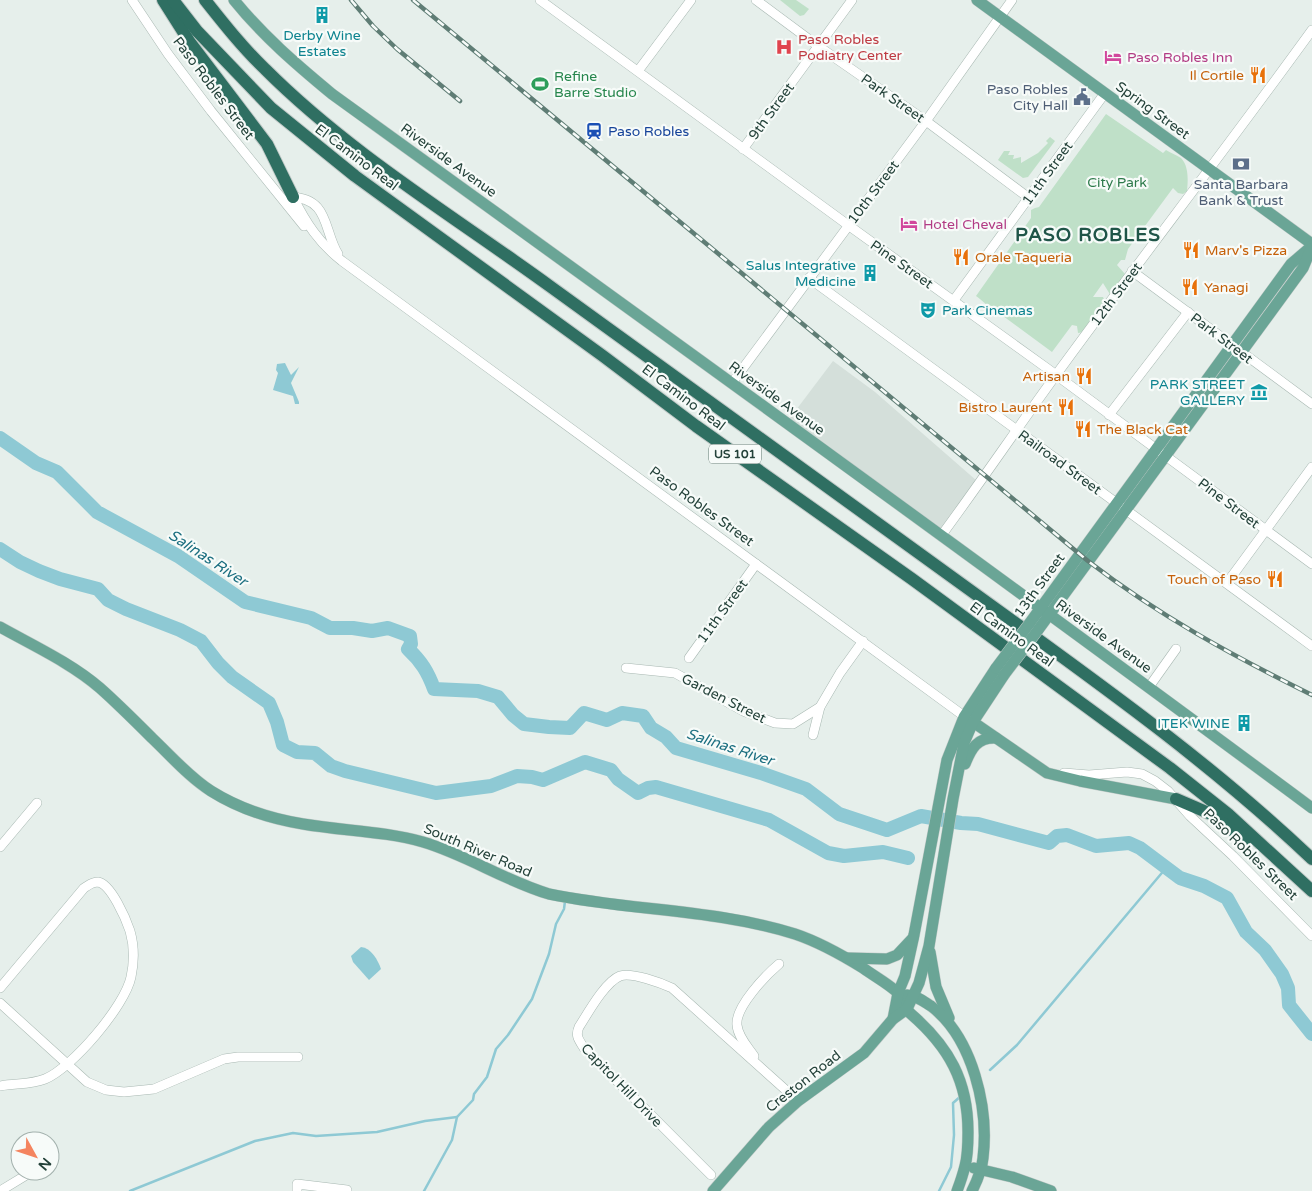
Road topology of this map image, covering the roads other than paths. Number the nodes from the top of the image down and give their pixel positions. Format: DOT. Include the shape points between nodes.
graph roads {
  1 [pos="132,0"];
  2 [pos="163,0"];
  3 [pos="172,0"];
  4 [pos="205,0"];
  5 [pos="234,0"];
  6 [pos="540,0"];
  7 [pos="691,0"];
  8 [pos="756,0"];
  9 [pos="852,0"];
  10 [pos="977,0"];
  11 [pos="1012,0"];
  12 [pos="1000,16"];
  13 [pos="1312,30"];
  14 [pos="818,46"];
  15 [pos="638,71"];
  16 [pos="1105,93"];
  17 [pos="926,121"];
  18 [pos="743,149"];
  19 [pos="1208,168"];
  20 [pos="276,193"];
  21 [pos="293,197"];
  22 [pos="1029,198"];
  23 [pos="848,225"];
  24 [pos="316,236"];
  25 [pos="1312,246"];
  26 [pos="342,261"];
  27 [pos="1132,271"];
  28 [pos="809,278"];
  29 [pos="954,300"];
  30 [pos="1188,312"];
  31 [pos="1237,349"];
  32 [pos="1056,375"];
  33 [pos="732,383"];
  34 [pos="1312,404"];
  35 [pos="1109,415"];
  36 [pos="1017,430"];
  37 [pos="1162,453"];
  38 [pos="1312,467"];
  39 [pos="1122,507"];
  40 [pos="1266,530"];
  41 [pos="941,536"];
  42 [pos="756,564"];
  43 [pos="1312,564"];
  44 [pos="1227,583"];
  45 [pos="1045,611"];
  46 [pos="0,627"];
  47 [pos="863,641"];
  48 [pos="1312,646"];
  49 [pos="1176,649"];
  50 [pos="688,658"];
  51 [pos="626,668"];
  52 [pos="1148,687"];
  53 [pos="820,708"];
  54 [pos="968,719"];
  55 [pos="813,735"];
  56 [pos="996,738"];
  57 [pos="961,767"];
  58 [pos="1047,773"];
  59 [pos="1147,793"];
  60 [pos="1176,799"];
  61 [pos="37,802"];
  62 [pos="1253,804"];
  63 [pos="1312,808"];
  64 [pos="1190,816"];
  65 [pos="0,847"];
  66 [pos="1312,847"];
  67 [pos="1312,859"];
  68 [pos="1312,891"];
  69 [pos="914,936"];
  70 [pos="1312,936"];
  71 [pos="930,942"];
  72 [pos="846,958"];
  73 [pos="779,964"];
  74 [pos="0,988"];
  75 [pos="898,993"];
  76 [pos="913,996"];
  77 [pos="0,1003"];
  78 [pos="906,1010"];
  79 [pos="893,1019"];
  80 [pos="957,1032"];
  81 [pos="298,1056"];
  82 [pos="68,1064"];
  83 [pos="763,1069"];
  84 [pos="0,1086"];
  85 [pos="798,1101"];
  86 [pos="965,1166"];
  87 [pos="981,1170"];
  88 [pos="711,1175"];
  89 [pos="16,1181"];
  90 [pos="347,1190"];
  91 [pos="0,1191"];
  92 [pos="297,1191"];
  93 [pos="713,1191"];
  94 [pos="957,1191"];
  95 [pos="972,1191"];
  96 [pos="1051,1191"];
  1 -- 20 [label="street, Paso Robles Street" via="205,104"];
  2 -- 21 [label="highway" via="188,41 267,144"];
  3 -- 68 [label="highway, El Camino Real / US 101" via="196,31 271,108 354,176 1170,768 1228,814"];
  4 -- 62 [label="highway, El Camino Real / US 101" via="265,69 297,100 361,152 1043,643"];
  5 -- 33 [label="main road, Riverside Avenue" via="268,39 332,94"];
  6 -- 15 [label="street, Pine Street"];
  7 -- 15 [label="street"];
  8 -- 14 [label="street, Park Street"];
  9 -- 14 [label="street, 9th Street"];
  10 -- 12 [label="main road, Spring Street"];
  11 -- 12 [label="street, 10th Street"];
  12 -- 16 [label="main road, Spring Street"];
  12 -- 17 [label="street, 10th Street"];
  13 -- 19 [label="street, 12th Street"];
  14 -- 17 [label="street, Park Street"];
  14 -- 18 [label="street, 9th Street"];
  15 -- 18 [label="street, Pine Street"];
  16 -- 19 [label="main road, Spring Street"];
  16 -- 22 [label="street, 11th Street"];
  17 -- 22 [label="street, Park Street"];
  17 -- 23 [label="street, 10th Street"];
  18 -- 23 [label="street, Pine Street"];
  19 -- 25 [label="main road, Spring Street"];
  19 -- 27 [label="street, 12th Street"];
  20 -- 21 [label="street, Paso Robles Street"];
  20 -- 24 [label="street, Paso Robles Street"];
  21 -- 24 [label="street, Paso Robles Street"];
  21 -- 26 [label="street, Paso Robles Street" via="312,204 324,215 331,242"];
  22 -- 29 [label="street, 11th Street"];
  23 -- 28 [label="street, 10th Street"];
  23 -- 29 [label="street, Pine Street"];
  24 -- 26 [label="street, Paso Robles Street"];
  25 -- 31 [label="main road, 13th Street" via="1291,264"];
  26 -- 42 [label="street, Paso Robles Street"];
  27 -- 30 [label="street, Park Street"];
  27 -- 32 [label="street, 12th Street"];
  28 -- 33 [label="street, 10th Street"];
  28 -- 36 [label="street, Railroad Street"];
  29 -- 32 [label="street, Pine Street"];
  30 -- 31 [label="street, Park Street"];
  30 -- 35 [label="street"];
  31 -- 34 [label="street, Park Street"];
  31 -- 37 [label="main road, 13th Street"];
  32 -- 35 [label="street, Pine Street"];
  32 -- 36 [label="street, 12th Street"];
  33 -- 41 [label="main road, Riverside Avenue"];
  35 -- 37 [label="street, Pine Street"];
  36 -- 39 [label="street, Railroad Street"];
  36 -- 41 [label="street, 12th Street"];
  37 -- 39 [label="main road, 13th Street"];
  37 -- 40 [label="street, Pine Street"];
  38 -- 40 [label="street"];
  39 -- 44 [label="street, Railroad Street"];
  39 -- 45 [label="main road, 13th Street"];
  40 -- 43 [label="street, Pine Street"];
  40 -- 44 [label="street"];
  41 -- 45 [label="main road, Riverside Avenue"];
  42 -- 47 [label="street, Paso Robles Street"];
  42 -- 50 [label="street, 11th Street"];
  44 -- 48 [label="street, Railroad Street"];
  45 -- 52 [label="main road, Riverside Avenue"];
  45 -- 54 [label="main road, 13th Street, bridge"];
  46 -- 72 [label="main road, South River Road" via="68,664 98,687 201,783 243,806 304,824 378,832 424,842 530,889 549,894 762,925 797,935"];
  47 -- 53 [label="street"];
  47 -- 54 [label="street, Paso Robles Street"];
  49 -- 52 [label="street"];
  51 -- 53 [label="street, Garden Street" via="675,673 743,711 775,723 793,724"];
  52 -- 63 [label="main road, Riverside Avenue"];
  53 -- 55 [label="street"];
  54 -- 56 [label="main road, Paso Robles Street"];
  54 -- 57 [label="main road"];
  54 -- 69 [label="main road, 13th Street" via="947,760"];
  56 -- 57 [label="main road" via="982,740 974,746"];
  56 -- 58 [label="main road, Paso Robles Street"];
  57 -- 71 [label="main road"];
  58 -- 59 [label="main road, Paso Robles Street"];
  58 -- 60 [label="street, Paso Robles Street" via="1142,774 1156,781"];
  59 -- 60 [label="main road, Paso Robles Street"];
  59 -- 64 [label="street, Paso Robles Street"];
  60 -- 64 [label="street, Paso Robles Street"];
  60 -- 68 [label="highway" via="1211,814 1286,876"];
  61 -- 65 [label="street"];
  62 -- 66 [label="highway" via="1266,809"];
  62 -- 67 [label="highway, El Camino Real / US 101"];
  64 -- 70 [label="street, Paso Robles Street"];
  69 -- 72 [label="main road" via="897,955 887,959"];
  69 -- 75 [label="main road, 13th Street"];
  71 -- 76 [label="main road, Creston Road"];
  71 -- 80 [label="main road" via="936,987"];
  72 -- 75 [label="main road, South River Road"];
  73 -- 83 [label="street" via="752,992 737,1023 740,1034"];
  74 -- 82 [label="street" via="84,888 92,882 100,882 109,888 130,932 131,978 115,1010"];
  75 -- 76 [label="main road"];
  75 -- 78 [label="main road"];
  75 -- 79 [label="main road, Creston Road"];
  76 -- 78 [label="main road, Creston Road"];
  76 -- 80 [label="main road" via="939,1012"];
  77 -- 82 [label="street"];
  78 -- 79 [label="main road, Creston Road"];
  78 -- 86 [label="main road" via="940,1041 959,1076 968,1116"];
  79 -- 85 [label="main road, Creston Road" via="864,1053"];
  80 -- 87 [label="main road" via="980,1097 984,1138"];
  81 -- 82 [label="street" via="224,1059 154,1089 124,1092 106,1090 86,1082"];
  82 -- 84 [label="street" via="45,1079"];
  83 -- 85 [label="street, Capitol Hill Drive"];
  83 -- 88 [label="street, Capitol Hill Drive" via="672,988 626,975 610,984 576,1033 584,1048"];
  85 -- 93 [label="main road, Creston Road" via="769,1128"];
  86 -- 87 [label="main road"];
  86 -- 94 [label="main road"];
  87 -- 95 [label="main road"];
  87 -- 96 [label="main road"];
  89 -- 91 [label="street"];
  90 -- 92 [label="street" via="297,1184"];
}
